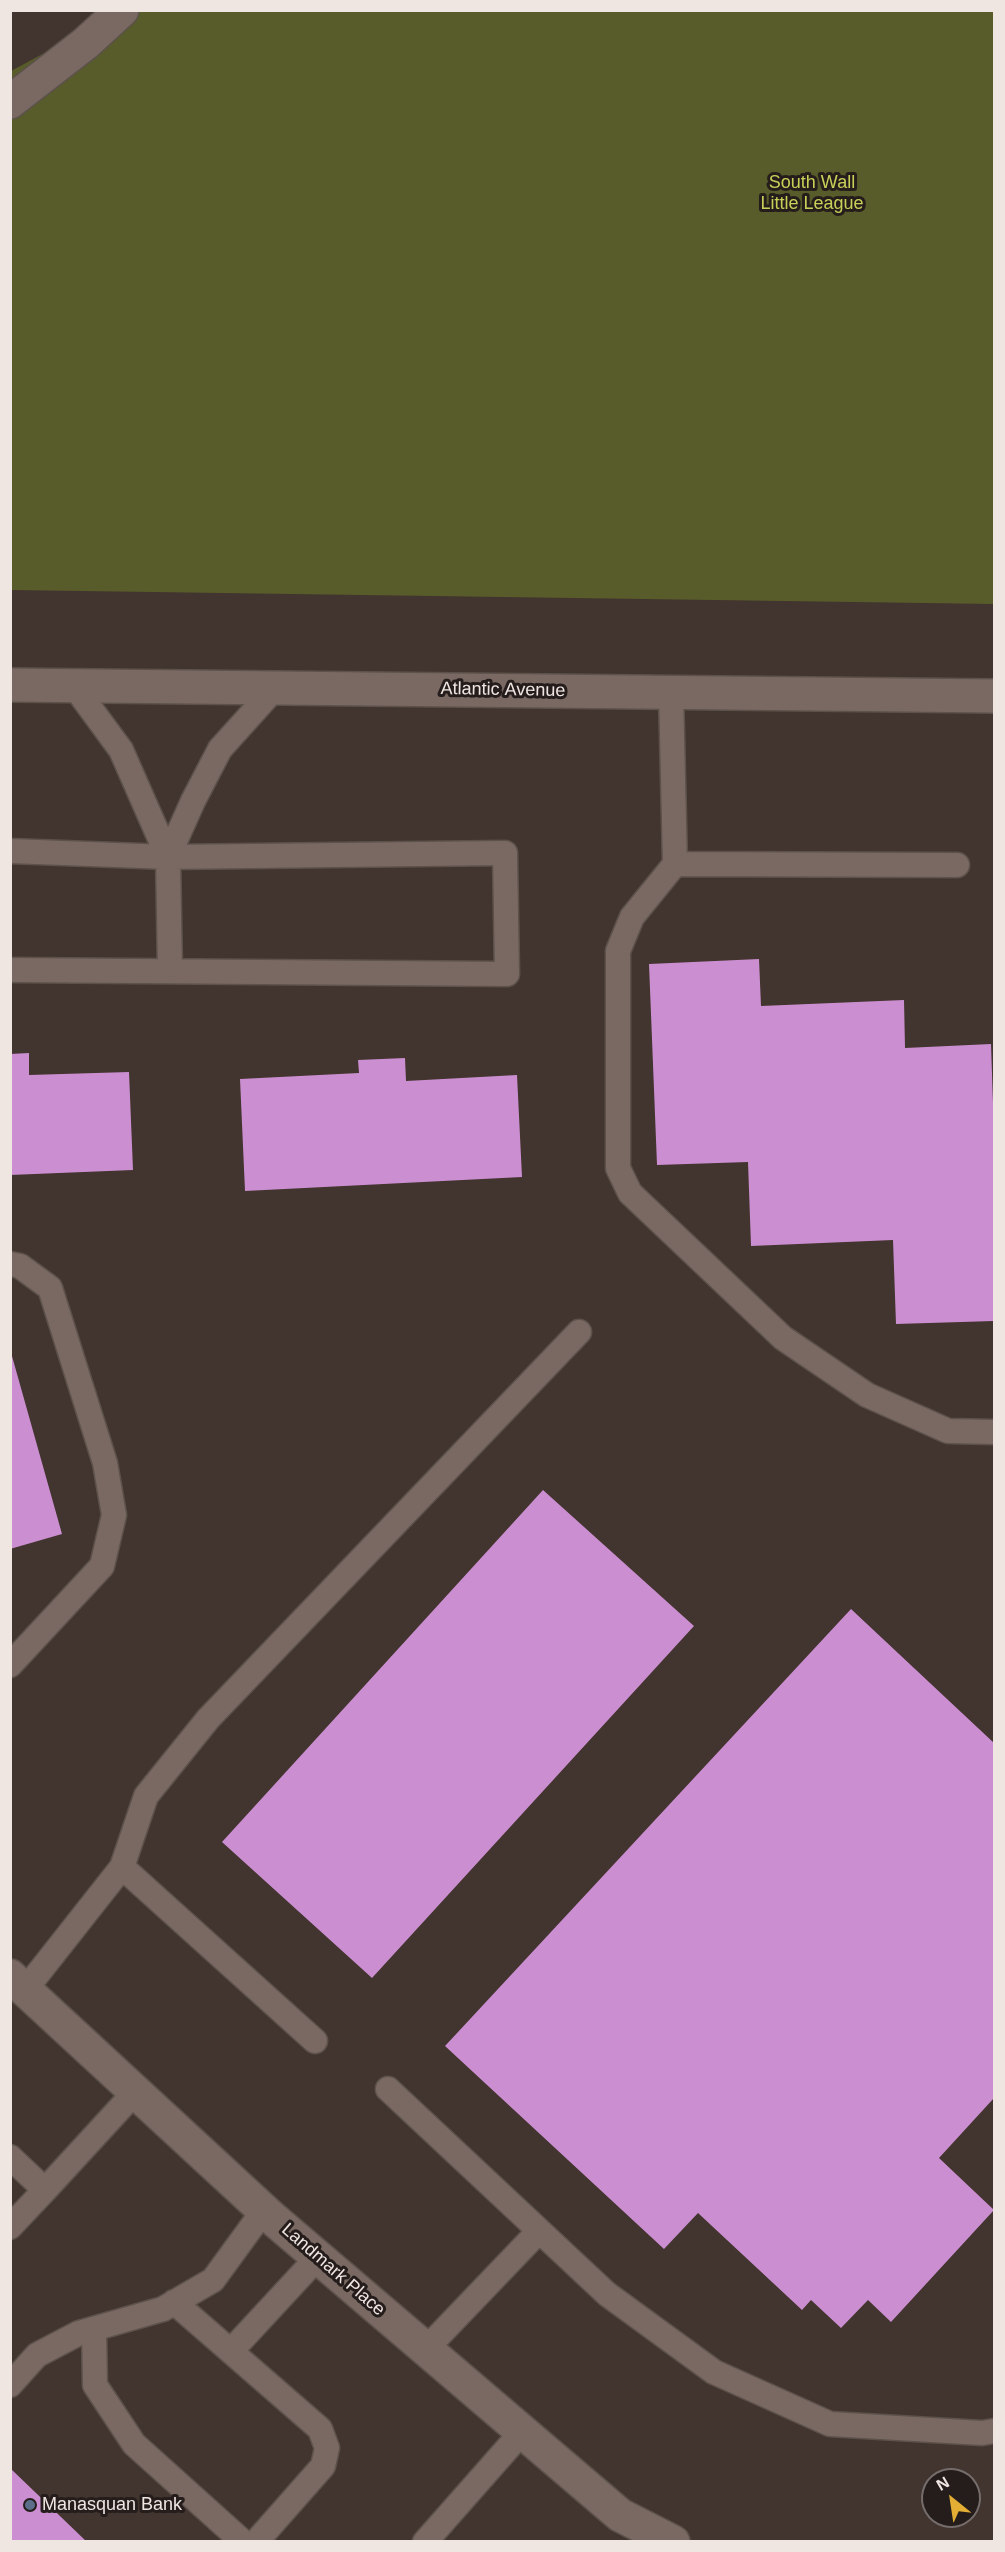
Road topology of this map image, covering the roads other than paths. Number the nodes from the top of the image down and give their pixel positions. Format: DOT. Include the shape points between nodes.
graph roads {
  1 [pos="122,10"];
  2 [pos="10,102"];
  3 [pos="10,685"];
  4 [pos="74,686"];
  5 [pos="275,688"];
  6 [pos="671,692"];
  7 [pos="994,696"];
  8 [pos="10,851"];
  9 [pos="168,857"];
  10 [pos="675,864"];
  11 [pos="957,865"];
  12 [pos="10,970"];
  13 [pos="170,971"];
  14 [pos="15,1265"];
  15 [pos="579,1332"];
  16 [pos="994,1432"];
  17 [pos="10,1665"];
  18 [pos="122,1867"];
  19 [pos="18,1983"];
  20 [pos="315,2041"];
  21 [pos="388,2089"];
  22 [pos="136,2091"];
  23 [pos="10,2157"];
  24 [pos="45,2190"];
  25 [pos="264,2210"];
  26 [pos="10,2227"];
  27 [pos="539,2232"];
  28 [pos="318,2257"];
  29 [pos="174,2302"];
  30 [pos="94,2329"];
  31 [pos="426,2349"];
  32 [pos="231,2351"];
  33 [pos="10,2385"];
  34 [pos="994,2431"];
  35 [pos="522,2432"];
  36 [pos="243,2541"];
  37 [pos="256,2541"];
  38 [pos="425,2541"];
  39 [pos="673,2541"];
  1 -- 2 [label="street"];
  3 -- 4 [label="street, Atlantic Avenue"];
  4 -- 5 [label="street, Atlantic Avenue"];
  4 -- 9 [label="lane" via="121,750"];
  5 -- 6 [label="street, Atlantic Avenue"];
  5 -- 9 [label="lane" via="220,749"];
  6 -- 7 [label="street, Atlantic Avenue"];
  6 -- 10 [label="lane"];
  8 -- 9 [label="lane"];
  9 -- 13 [label="lane"];
  9 -- 13 [label="lane" via="505,853 507,974"];
  10 -- 11 [label="lane"];
  10 -- 16 [label="lane" via="632,917 618,951 618,1168 630,1193 783,1338 867,1395 948,1431"];
  12 -- 13 [label="lane"];
  14 -- 17 [label="lane" via="50,1288 105,1463 114,1515 102,1566"];
  15 -- 18 [label="lane" via="208,1719 146,1796"];
  18 -- 19 [label="lane"];
  18 -- 20 [label="lane"];
  19 -- 22 [label="street, Landmark Place"];
  21 -- 27 [label="lane"];
  22 -- 24 [label="lane"];
  22 -- 25 [label="street, Landmark Place"];
  23 -- 24 [label="lane"];
  24 -- 26 [label="lane"];
  25 -- 28 [label="street, Landmark Place"];
  25 -- 29 [label="lane" via="213,2280"];
  27 -- 31 [label="lane"];
  27 -- 34 [label="lane" via="607,2294 714,2372 830,2424"];
  28 -- 31 [label="street, Landmark Place"];
  28 -- 32 [label="lane"];
  29 -- 30 [label="lane" via="163,2309"];
  29 -- 32 [label="lane"];
  30 -- 33 [label="lane" via="37,2355"];
  30 -- 36 [label="lane" via="95,2385 134,2444"];
  31 -- 35 [label="street, Landmark Place"];
  32 -- 37 [label="lane" via="320,2429 327,2448 323,2466"];
  35 -- 38 [label="lane"];
  35 -- 39 [label="street, Landmark Place" via="620,2516"];
}
